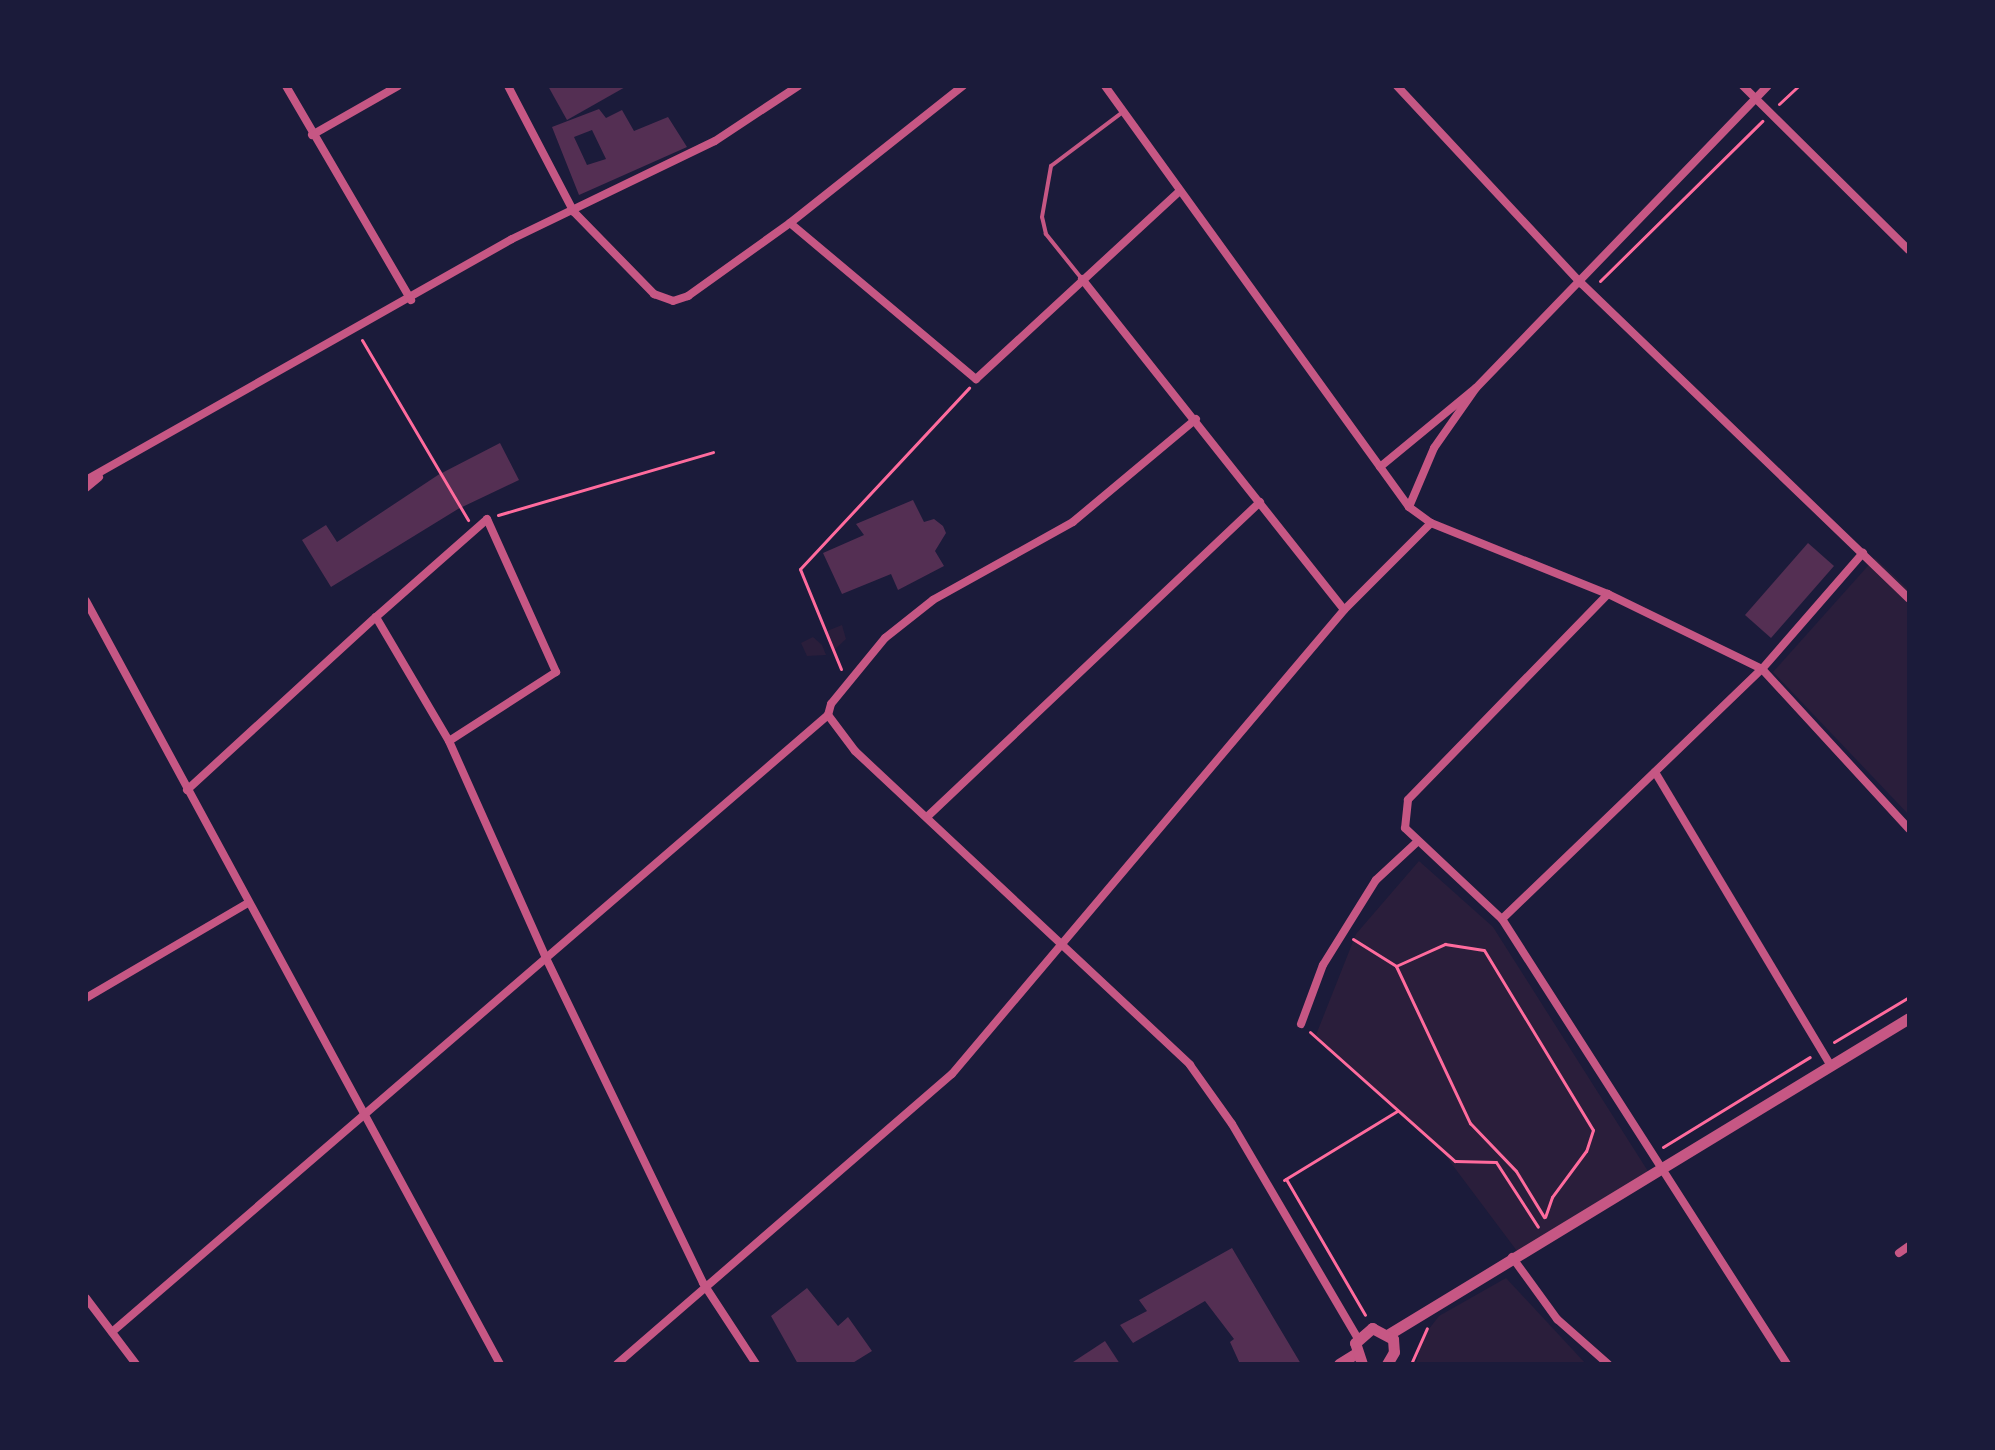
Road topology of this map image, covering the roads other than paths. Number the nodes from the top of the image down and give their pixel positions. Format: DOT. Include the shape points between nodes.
graph roads {
  1 [pos="286,86"];
  2 [pos="398,86"];
  3 [pos="508,86"];
  4 [pos="798,86"];
  5 [pos="963,86"];
  6 [pos="1105,86"];
  7 [pos="1397,86"];
  8 [pos="1743,86"];
  9 [pos="1768,86"];
  10 [pos="1756,99"];
  11 [pos="1123,112"];
  12 [pos="312,135"];
  13 [pos="1180,191"];
  14 [pos="574,212"];
  15 [pos="790,223"];
  16 [pos="1909,250"];
  17 [pos="1082,279"];
  18 [pos="1581,283"];
  19 [pos="411,300"];
  20 [pos="1476,388"];
  21 [pos="1196,419"];
  22 [pos="112,466"];
  23 [pos="1380,467"];
  24 [pos="86,480"];
  25 [pos="86,488"];
  26 [pos="1260,502"];
  27 [pos="1409,507"];
  28 [pos="1431,523"];
  29 [pos="1863,553"];
  30 [pos="1608,594"];
  31 [pos="1909,599"];
  32 [pos="86,601"];
  33 [pos="1344,610"];
  34 [pos="376,617"];
  35 [pos="1762,669"];
  36 [pos="828,715"];
  37 [pos="449,741"];
  38 [pos="1655,772"];
  39 [pos="187,790"];
  40 [pos="928,816"];
  41 [pos="1909,829"];
  42 [pos="1418,841"];
  43 [pos="246,904"];
  44 [pos="1502,919"];
  45 [pos="1063,944"];
  46 [pos="545,956"];
  47 [pos="86,998"];
  48 [pos="1909,1018"];
  49 [pos="1301,1024"];
  50 [pos="1831,1066"];
  51 [pos="365,1116"];
  52 [pos="1663,1169"];
  53 [pos="1909,1246"];
  54 [pos="1899,1253"];
  55 [pos="1512,1257"];
  56 [pos="706,1289"];
  57 [pos="86,1298"];
  58 [pos="112,1332"];
  59 [pos="1389,1334"];
  60 [pos="1357,1337"];
  61 [pos="1358,1359"];
  62 [pos="1391,1362"];
  63 [pos="136,1364"];
  64 [pos="500,1364"];
  65 [pos="617,1364"];
  66 [pos="756,1364"];
  67 [pos="1339,1364"];
  68 [pos="1608,1364"];
  69 [pos="1787,1364"];
  1 -- 12 [label="street"];
  2 -- 12 [label="street"];
  3 -- 14 [label="street"];
  4 -- 14 [label="street" via="715,141"];
  5 -- 15 [label="street"];
  6 -- 11 [label="street"];
  7 -- 18 [label="street"];
  8 -- 10 [label="street"];
  9 -- 10 [label="street"];
  10 -- 16 [label="street"];
  10 -- 18 [label="street"];
  11 -- 13 [label="street"];
  11 -- 17 [label="lane" via="1051,166 1042,217 1046,234"];
  12 -- 19 [label="street"];
  13 -- 17 [label="street"];
  13 -- 23 [label="street"];
  14 -- 15 [label="street" via="654,294 673,301 688,296"];
  14 -- 19 [label="street" via="512,239"];
  15 -- 17 [label="street" via="976,379"];
  17 -- 21 [label="street"];
  18 -- 20 [label="street"];
  18 -- 29 [label="street"];
  19 -- 22 [label="street"];
  20 -- 23 [label="street"];
  20 -- 27 [label="street" via="1434,448"];
  21 -- 26 [label="street"];
  21 -- 36 [label="street" via="1073,522 933,600 885,638"];
  22 -- 24 [label="street"];
  22 -- 25 [label="street"];
  23 -- 27 [label="street"];
  26 -- 33 [label="street"];
  26 -- 40 [label="street"];
  27 -- 28 [label="street"];
  28 -- 30 [label="street"];
  28 -- 33 [label="street"];
  29 -- 31 [label="street"];
  29 -- 35 [label="street"];
  30 -- 35 [label="street"];
  30 -- 42 [label="street" via="1408,800 1405,828"];
  32 -- 39 [label="street"];
  33 -- 45 [label="street"];
  34 -- 37 [label="street"];
  34 -- 37 [label="street" via="487,519 556,672"];
  34 -- 39 [label="street"];
  35 -- 38 [label="street"];
  35 -- 41 [label="street"];
  36 -- 40 [label="street" via="855,751"];
  36 -- 46 [label="street"];
  37 -- 46 [label="street"];
  38 -- 44 [label="street"];
  38 -- 50 [label="street"];
  39 -- 43 [label="street"];
  40 -- 45 [label="street"];
  42 -- 44 [label="street"];
  42 -- 49 [label="street" via="1376,880 1323,965"];
  43 -- 47 [label="street"];
  43 -- 51 [label="street"];
  44 -- 52 [label="street"];
  45 -- 56 [label="street" via="952,1074"];
  45 -- 60 [label="street" via="1190,1065"];
  46 -- 51 [label="street"];
  46 -- 56 [label="street"];
  48 -- 50 [label="street"];
  50 -- 52 [label="street"];
  51 -- 58 [label="street"];
  51 -- 64 [label="street"];
  52 -- 55 [label="street" via="1541,1232"];
  52 -- 69 [label="street"];
  53 -- 54 [label="street"];
  55 -- 59 [label="street"];
  55 -- 68 [label="street" via="1557,1319"];
  56 -- 65 [label="street"];
  56 -- 66 [label="street"];
  57 -- 58 [label="street"];
  58 -- 63 [label="street"];
  59 -- 60 [label="street" via="1372,1328"];
  59 -- 62 [label="street" via="1395,1346"];
  60 -- 61 [label="street"];
  61 -- 67 [label="street"];
}
